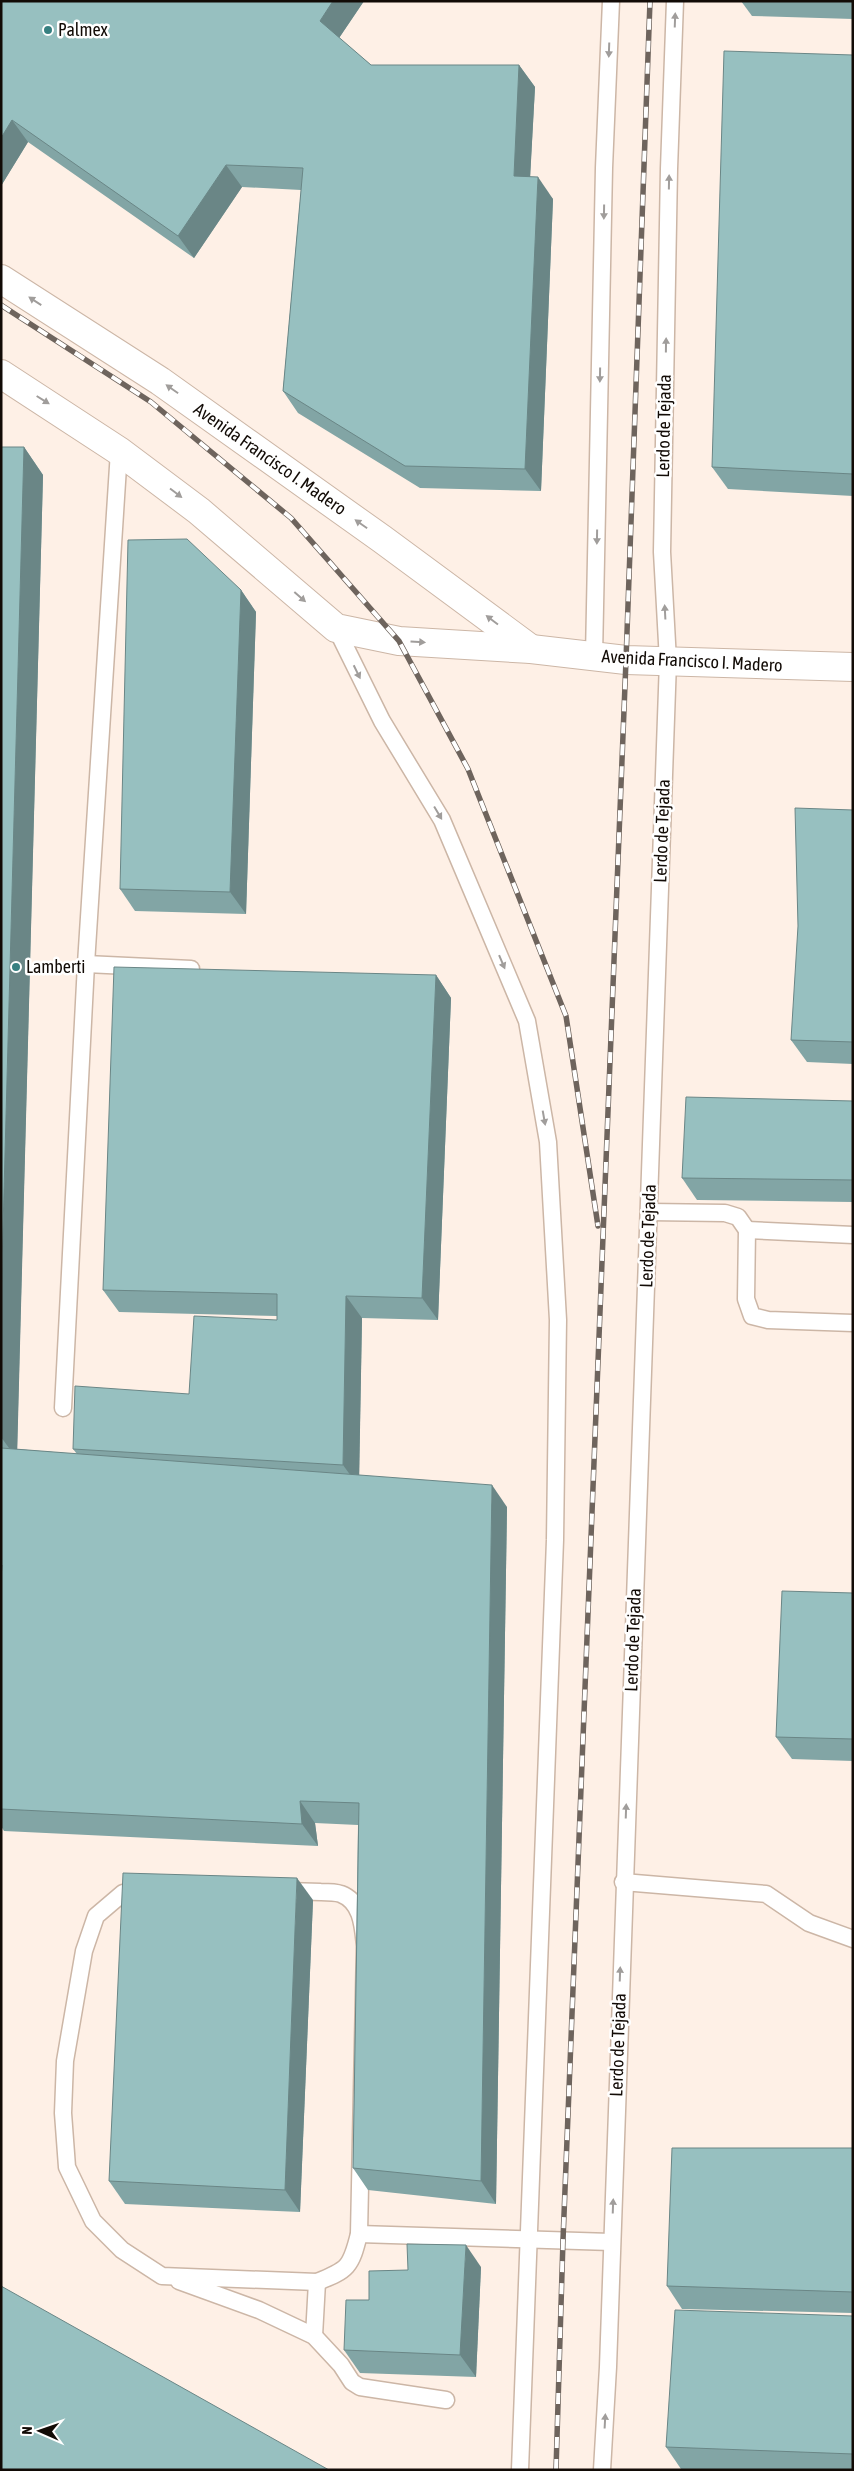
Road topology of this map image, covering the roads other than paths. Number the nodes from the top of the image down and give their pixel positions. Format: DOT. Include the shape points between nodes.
graph roads {
  1 [pos="610,1"];
  2 [pos="675,1"];
  3 [pos="1,279"];
  4 [pos="1,374"];
  5 [pos="119,451"];
  6 [pos="336,628"];
  7 [pos="531,649"];
  8 [pos="594,656"];
  9 [pos="668,661"];
  10 [pos="853,667"];
  11 [pos="86,964"];
  12 [pos="205,970"];
  13 [pos="649,1212"];
  14 [pos="747,1230"];
  15 [pos="853,1234"];
  16 [pos="853,1323"];
  17 [pos="63,1408"];
  18 [pos="623,1882"];
  19 [pos="853,1939"];
  20 [pos="360,2234"];
  21 [pos="530,2239"];
  22 [pos="611,2242"];
  23 [pos="162,2276"];
  24 [pos="317,2282"];
  25 [pos="314,2336"];
  26 [pos="446,2400"];
  27 [pos="520,2470"];
  28 [pos="602,2470"];
  1 -- 8 [label="lane, one-way"];
  9 -- 2 [label="lane, Lerdo de Tejada, one-way" via="662,552"];
  7 -- 3 [label="street, Avenida Francisco I. Madero, one-way" via="160,381"];
  4 -- 5 [label="street, Avenida Francisco I. Madero, one-way"];
  5 -- 6 [label="street, Avenida Francisco I. Madero, one-way" via="199,511"];
  5 -- 11 [label="lane"];
  6 -- 7 [label="street, Avenida Francisco I. Madero, one-way" via="399,641"];
  6 -- 21 [label="lane, one-way" via="382,721 442,820 527,1021 548,1142 558,1320 556,1450"];
  7 -- 8 [label="street, Avenida Francisco I. Madero"];
  8 -- 9 [label="street, Avenida Francisco I. Madero"];
  9 -- 10 [label="street, Avenida Francisco I. Madero"];
  9 -- 13 [label="lane, Lerdo de Tejada"];
  11 -- 12 [label="lane"];
  11 -- 17 [label="lane"];
  13 -- 14 [label="lane" via="725,1213 738,1217"];
  18 -- 13 [label="lane, Lerdo de Tejada, one-way"];
  14 -- 15 [label="lane"];
  14 -- 16 [label="lane" via="746,1300 752,1316 768,1320"];
  18 -- 19 [label="lane" via="766,1894 809,1923"];
  22 -- 18 [label="lane, Lerdo de Tejada, one-way"];
  20 -- 21 [label="lane"];
  20 -- 23 [label="lane" via="365,1946 362,1920 355,1904 341,1894 321,1892 150,1887 123,1893 96,1916 84,1951 65,2061 63,2113 67,2167 94,2221 122,2250"];
  20 -- 24 [label="lane" via="353,2260 338,2274"];
  21 -- 22 [label="lane"];
  21 -- 27 [label="lane"];
  28 -- 22 [label="lane, Lerdo de Tejada, one-way"];
  23 -- 24 [label="lane"];
  23 -- 25 [label="lane" via="259,2310"];
  24 -- 25 [label="lane"];
  25 -- 26 [label="lane" via="352,2382 360,2387"];
}
